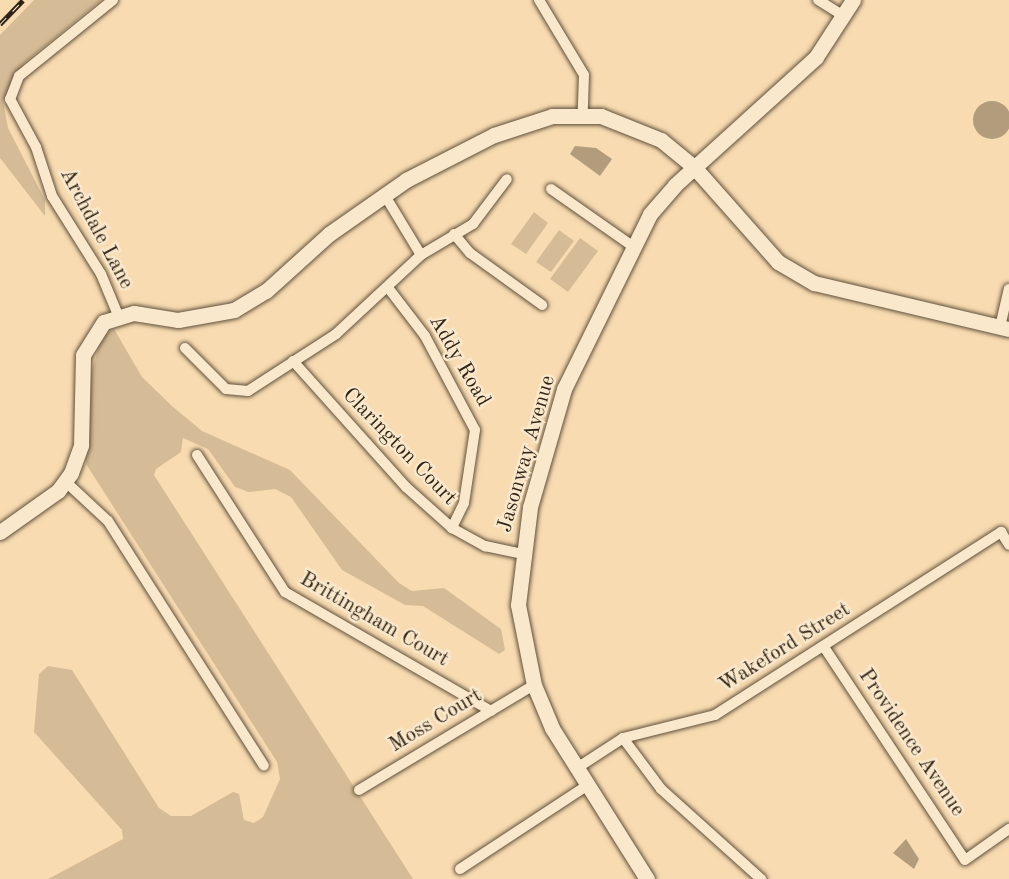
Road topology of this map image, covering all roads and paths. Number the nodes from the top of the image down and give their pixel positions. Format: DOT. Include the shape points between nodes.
graph roads {
  1 [pos="113,0"];
  2 [pos="539,0"];
  3 [pos="818,0"];
  4 [pos="853,0"];
  5 [pos="844,16"];
  6 [pos="583,113"];
  7 [pos="694,167"];
  8 [pos="507,179"];
  9 [pos="551,189"];
  10 [pos="384,194"];
  11 [pos="454,234"];
  12 [pos="631,245"];
  13 [pos="422,255"];
  14 [pos="389,289"];
  15 [pos="1009,289"];
  16 [pos="542,305"];
  17 [pos="118,315"];
  18 [pos="1004,328"];
  19 [pos="184,348"];
  20 [pos="293,361"];
  21 [pos="197,455"];
  22 [pos="66,482"];
  23 [pos="452,528"];
  24 [pos="0,532"];
  25 [pos="1009,545"];
  26 [pos="522,554"];
  27 [pos="824,647"];
  28 [pos="534,685"];
  29 [pos="491,711"];
  30 [pos="623,738"];
  31 [pos="264,766"];
  32 [pos="577,768"];
  33 [pos="588,785"];
  34 [pos="359,790"];
  35 [pos="1009,830"];
  36 [pos="460,869"];
  37 [pos="647,879"];
  38 [pos="761,879"];
  1 -- 17 [label="street, Archdale Lane" via="19,76 10,93 52,196 101,274"];
  2 -- 6 [label="street" via="584,75"];
  3 -- 5 [label="street"];
  4 -- 5 [label="street, Jasonway Avenue"];
  5 -- 7 [label="street, Jasonway Avenue" via="802,70"];
  6 -- 7 [label="street" via="646,131"];
  6 -- 10 [label="street" via="538,119 494,135"];
  7 -- 12 [label="street, Jasonway Avenue" via="662,199"];
  7 -- 18 [label="street" via="763,246 794,272 834,292"];
  8 -- 11 [label="street" via="479,219"];
  9 -- 12 [label="street"];
  10 -- 13 [label="street"];
  10 -- 17 [label="street" via="266,291 234,310 189,319"];
  11 -- 13 [label="street"];
  11 -- 16 [label="street" via="470,253"];
  12 -- 26 [label="street, Jasonway Avenue" via="564,389 530,507"];
  13 -- 14 [label="street"];
  14 -- 20 [label="street"];
  14 -- 23 [label="street, Addy Road" via="425,336 475,430 464,503"];
  15 -- 18 [label="street"];
  17 -- 22 [label="street" via="96,329 85,348 81,445"];
  19 -- 20 [label="street" via="233,393 248,390"];
  20 -- 23 [label="street, Clarington Court" via="406,487"];
  21 -- 29 [label="street, Brittingham Court" via="285,592"];
  22 -- 24 [label="street"];
  22 -- 31 [label="street" via="108,521"];
  23 -- 26 [label="street, Clarington Court" via="485,546"];
  25 -- 27 [label="street, Wakeford Street" via="1001,532"];
  26 -- 28 [label="street, Jasonway Avenue" via="518,605"];
  27 -- 30 [label="street, Wakeford Street" via="715,715"];
  27 -- 35 [label="street, Providence Avenue" via="965,860"];
  28 -- 29 [label="street, Moss Court"];
  28 -- 32 [label="street, Jasonway Avenue"];
  29 -- 34 [label="street, Moss Court"];
  30 -- 32 [label="street, Wakeford Street"];
  30 -- 38 [label="street" via="661,789"];
  32 -- 33 [label="street, Jasonway Avenue"];
  33 -- 36 [label="street"];
  33 -- 37 [label="street, Jasonway Avenue"];
}
